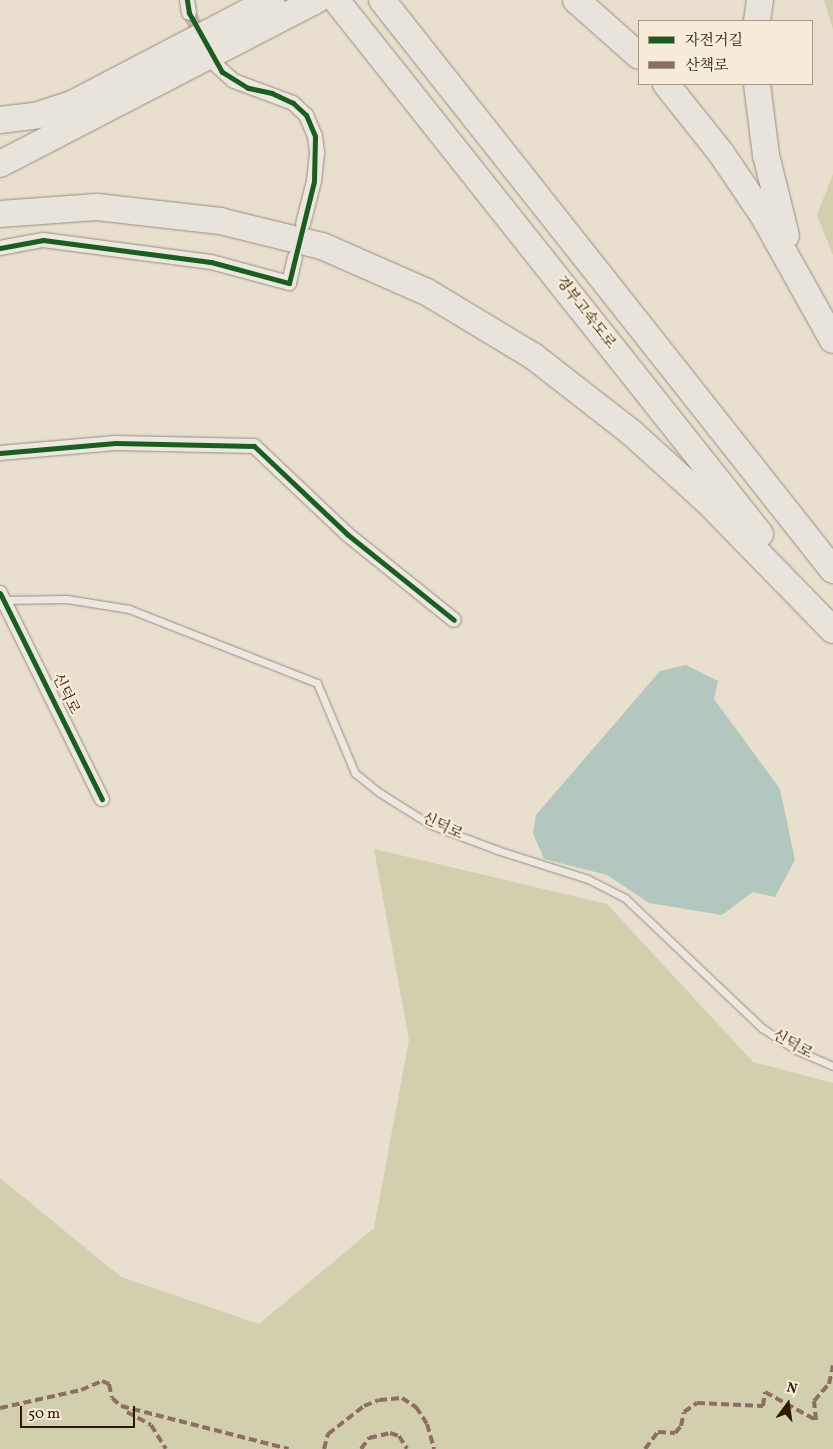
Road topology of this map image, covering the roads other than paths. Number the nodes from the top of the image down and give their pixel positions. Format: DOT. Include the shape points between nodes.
graph roads {
  1 [pos="271,0"];
  2 [pos="317,0"];
  3 [pos="382,0"];
  4 [pos="576,0"];
  5 [pos="760,0"];
  6 [pos="343,9"];
  7 [pos="757,20"];
  8 [pos="638,55"];
  9 [pos="216,65"];
  10 [pos="667,85"];
  11 [pos="756,85"];
  12 [pos="0,120"];
  13 [pos="0,164"];
  14 [pos="0,214"];
  15 [pos="303,224"];
  16 [pos="0,248"];
  17 [pos="295,258"];
  18 [pos="814,303"];
  19 [pos="833,340"];
  20 [pos="0,453"];
  21 [pos="833,570"];
  22 [pos="2,598"];
  23 [pos="454,620"];
  24 [pos="833,626"];
  25 [pos="833,630"];
  26 [pos="102,799"];
  27 [pos="833,1066"];
  1 -- 12 [label="highway" via="72,104 38,115"];
  2 -- 13 [label="highway"];
  3 -- 21 [label="highway"];
  4 -- 8 [label="highway"];
  5 -- 7 [label="highway"];
  6 -- 24 [label="highway, 경부고속도로"];
  9 -- 15 [label="street" via="234,81 293,103 306,115 315,136 317,153"];
  10 -- 18 [label="highway" via="726,160"];
  11 -- 18 [label="highway" via="778,210 792,255"];
  14 -- 25 [label="highway" via="97,207 220,221 322,246 427,292 533,356 632,433 707,501"];
  16 -- 17 [label="street" via="43,240 211,262 289,283"];
  18 -- 19 [label="highway"];
  20 -- 23 [label="street" via="116,443 254,446 347,534"];
  22 -- 26 [label="street, 신덕로"];
  22 -- 27 [label="lane, 신덕로" via="67,599 129,609 317,683 355,773 380,793 431,825 588,879 625,898 762,1028 796,1050"];
}
